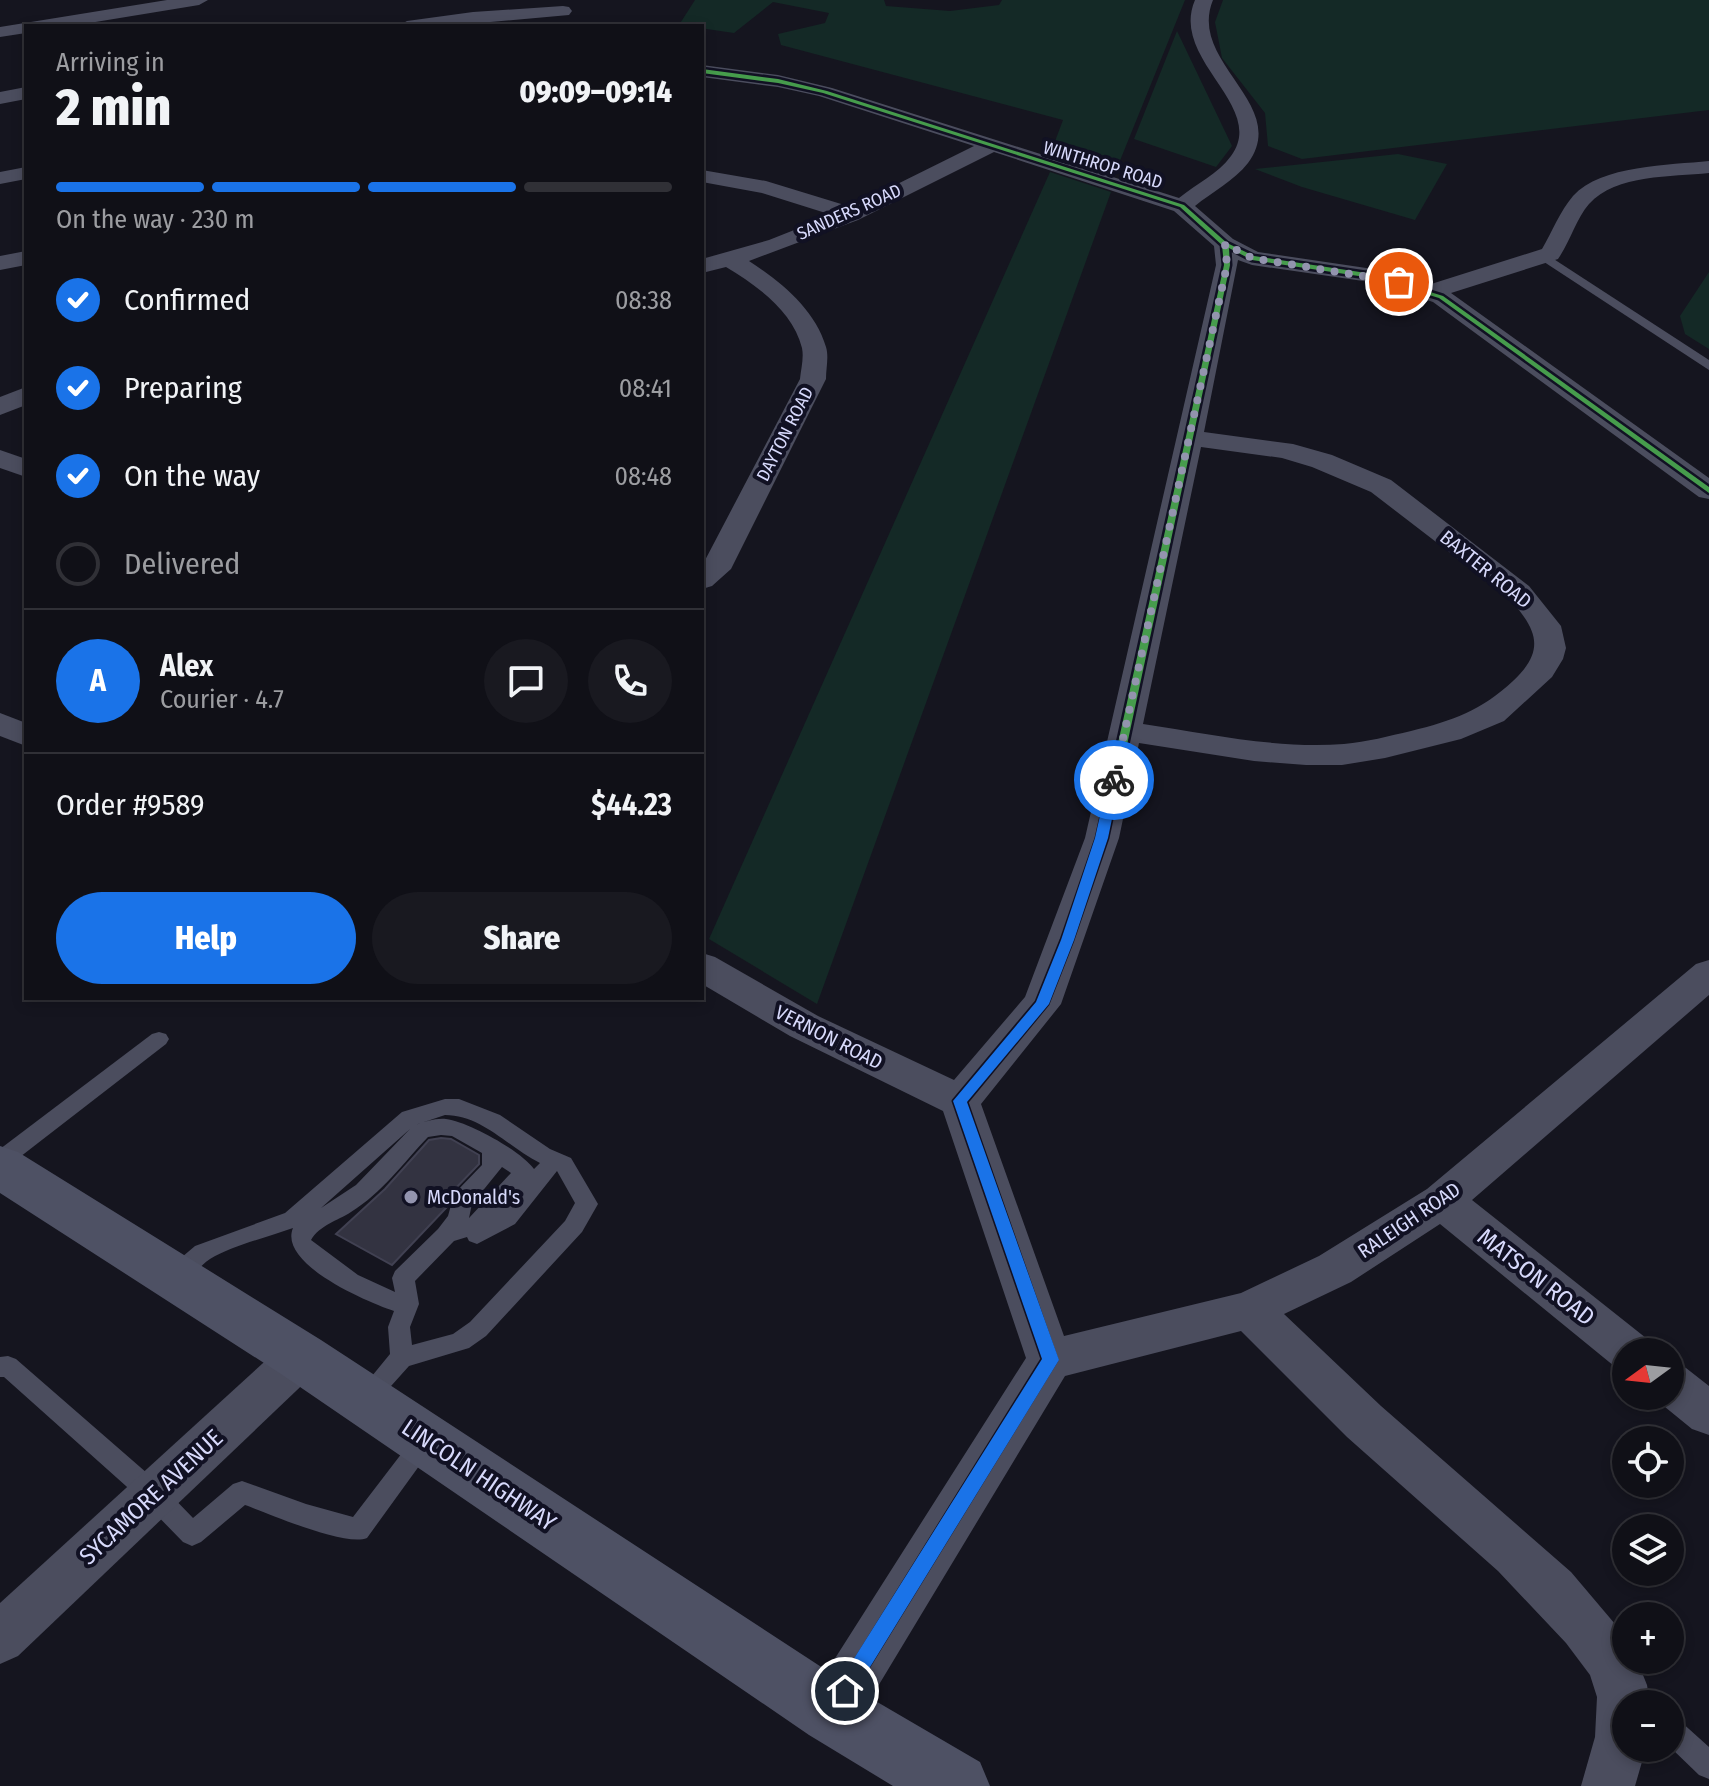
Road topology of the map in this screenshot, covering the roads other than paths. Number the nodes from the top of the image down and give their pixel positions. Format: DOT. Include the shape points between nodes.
graph roads {
  1 [pos="199,0"];
  2 [pos="1204,0"];
  3 [pos="565,12"];
  4 [pos="50,24"];
  5 [pos="422,24"];
  6 [pos="24,28"];
  7 [pos="0,32"];
  8 [pos="704,71"];
  9 [pos="24,93"];
  10 [pos="0,98"];
  11 [pos="991,146"];
  12 [pos="1709,167"];
  13 [pos="24,173"];
  14 [pos="704,176"];
  15 [pos="0,178"];
  16 [pos="1182,206"];
  17 [pos="849,213"];
  18 [pos="1225,244"];
  19 [pos="1542,256"];
  20 [pos="24,258"];
  21 [pos="730,260"];
  22 [pos="0,263"];
  23 [pos="704,266"];
  24 [pos="1431,292"];
  25 [pos="1709,366"];
  26 [pos="24,396"];
  27 [pos="0,407"];
  28 [pos="1190,438"];
  29 [pos="0,458"];
  30 [pos="24,468"];
  31 [pos="1709,491"];
  32 [pos="704,578"];
  33 [pos="0,723"];
  34 [pos="1125,731"];
  35 [pos="24,735"];
  36 [pos="704,968"];
  37 [pos="1709,974"];
  38 [pos="159,1039"];
  39 [pos="960,1101"];
  40 [pos="492,1149"];
  41 [pos="554,1160"];
  42 [pos="0,1164"];
  43 [pos="1442,1201"];
  44 [pos="293,1219"];
  45 [pos="318,1219"];
  46 [pos="446,1235"];
  47 [pos="175,1277"];
  48 [pos="408,1304"];
  49 [pos="1249,1310"];
  50 [pos="1613,1338"];
  51 [pos="301,1357"];
  52 [pos="1050,1360"];
  53 [pos="0,1367"];
  54 [pos="383,1378"];
  55 [pos="1684,1394"];
  56 [pos="1709,1414"];
  57 [pos="426,1440"];
  58 [pos="154,1495"];
  59 [pos="0,1638"];
  60 [pos="1629,1690"];
  61 [pos="832,1712"];
  62 [pos="1684,1742"];
  63 [pos="1617,1762"];
  64 [pos="1709,1765"];
  65 [pos="927,1778"];
  66 [pos="1608,1786"];
  1 -- 4 [label="street"];
  2 -- 16 [label="street" via="1198,18 1215,66 1244,105 1249,135 1241,158 1226,174"];
  3 -- 5 [label="street"];
  6 -- 7 [label="street"];
  8 -- 11 [label="street, WINTHROP ROAD" via="825,92"];
  9 -- 10 [label="street"];
  11 -- 16 [label="street, WINTHROP ROAD"];
  11 -- 17 [label="street, SANDERS ROAD"];
  12 -- 19 [label="street" via="1607,182 1580,201 1550,254"];
  13 -- 15 [label="street"];
  14 -- 17 [label="street" via="766,187"];
  16 -- 18 [label="street, WINTHROP ROAD"];
  17 -- 21 [label="street, SANDERS ROAD"];
  18 -- 24 [label="street, WINTHROP ROAD" via="1252,258 1373,276"];
  18 -- 28 [label="street" via="1227,265"];
  19 -- 24 [label="street"];
  19 -- 25 [label="lane"];
  20 -- 22 [label="street"];
  21 -- 23 [label="street, SANDERS ROAD"];
  21 -- 32 [label="street, DAYTON ROAD" via="790,304 814,349 813,379 716,569"];
  24 -- 31 [label="street, WINTHROP ROAD"];
  26 -- 27 [label="street"];
  28 -- 34 [label="street"];
  28 -- 34 [label="street, BAXTER ROAD" via="1284,450 1381,486 1519,592 1549,633 1553,650 1543,670 1500,709 1454,732 1408,742 1335,755 1281,754"];
  29 -- 30 [label="street"];
  33 -- 35 [label="street"];
  34 -- 39 [label="street" via="1102,838 1042,1004"];
  36 -- 39 [label="street, VERNON ROAD" via="804,1026"];
  37 -- 43 [label="street, RALEIGH ROAD"];
  38 -- 42 [label="lane"];
  39 -- 52 [label="street"];
  40 -- 45 [label="lane" via="453,1126 421,1131 351,1202"];
  40 -- 46 [label="lane" via="492,1168 462,1200 458,1219"];
  40 -- 46 [label="lane" via="525,1171 480,1223"];
  41 -- 44 [label="lane" via="493,1121 445,1107 409,1118"];
  41 -- 46 [label="lane" via="507,1218 476,1235"];
  41 -- 54 [label="lane" via="564,1164 587,1204 574,1226 478,1329"];
  42 -- 47 [label="main road, LINCOLN HIGHWAY"];
  43 -- 49 [label="street, RALEIGH ROAD" via="1335,1269"];
  43 -- 50 [label="street, MATSON ROAD"];
  44 -- 45 [label="lane"];
  44 -- 47 [label="lane" via="203,1252"];
  45 -- 48 [label="lane" via="301,1233 300,1243 310,1254 385,1301"];
  46 -- 48 [label="lane" via="403,1278"];
  47 -- 51 [label="main road, LINCOLN HIGHWAY"];
  48 -- 54 [label="lane"];
  49 -- 52 [label="street, RALEIGH ROAD"];
  49 -- 60 [label="street" via="1566,1604 1605,1650"];
  51 -- 54 [label="main road, LINCOLN HIGHWAY"];
  51 -- 58 [label="street, SYCAMORE AVENUE"];
  52 -- 61 [label="street"];
  53 -- 58 [label="lane" via="8,1366"];
  54 -- 57 [label="main road, LINCOLN HIGHWAY"];
  55 -- 56 [label="street"];
  57 -- 58 [label="lane" via="358,1530 242,1492 192,1534"];
  57 -- 61 [label="main road, LINCOLN HIGHWAY"];
  58 -- 59 [label="street, SYCAMORE AVENUE"];
  61 -- 65 [label="main road, LINCOLN HIGHWAY"];
  62 -- 64 [label="lane"];
  63 -- 66 [label="street"];
}
